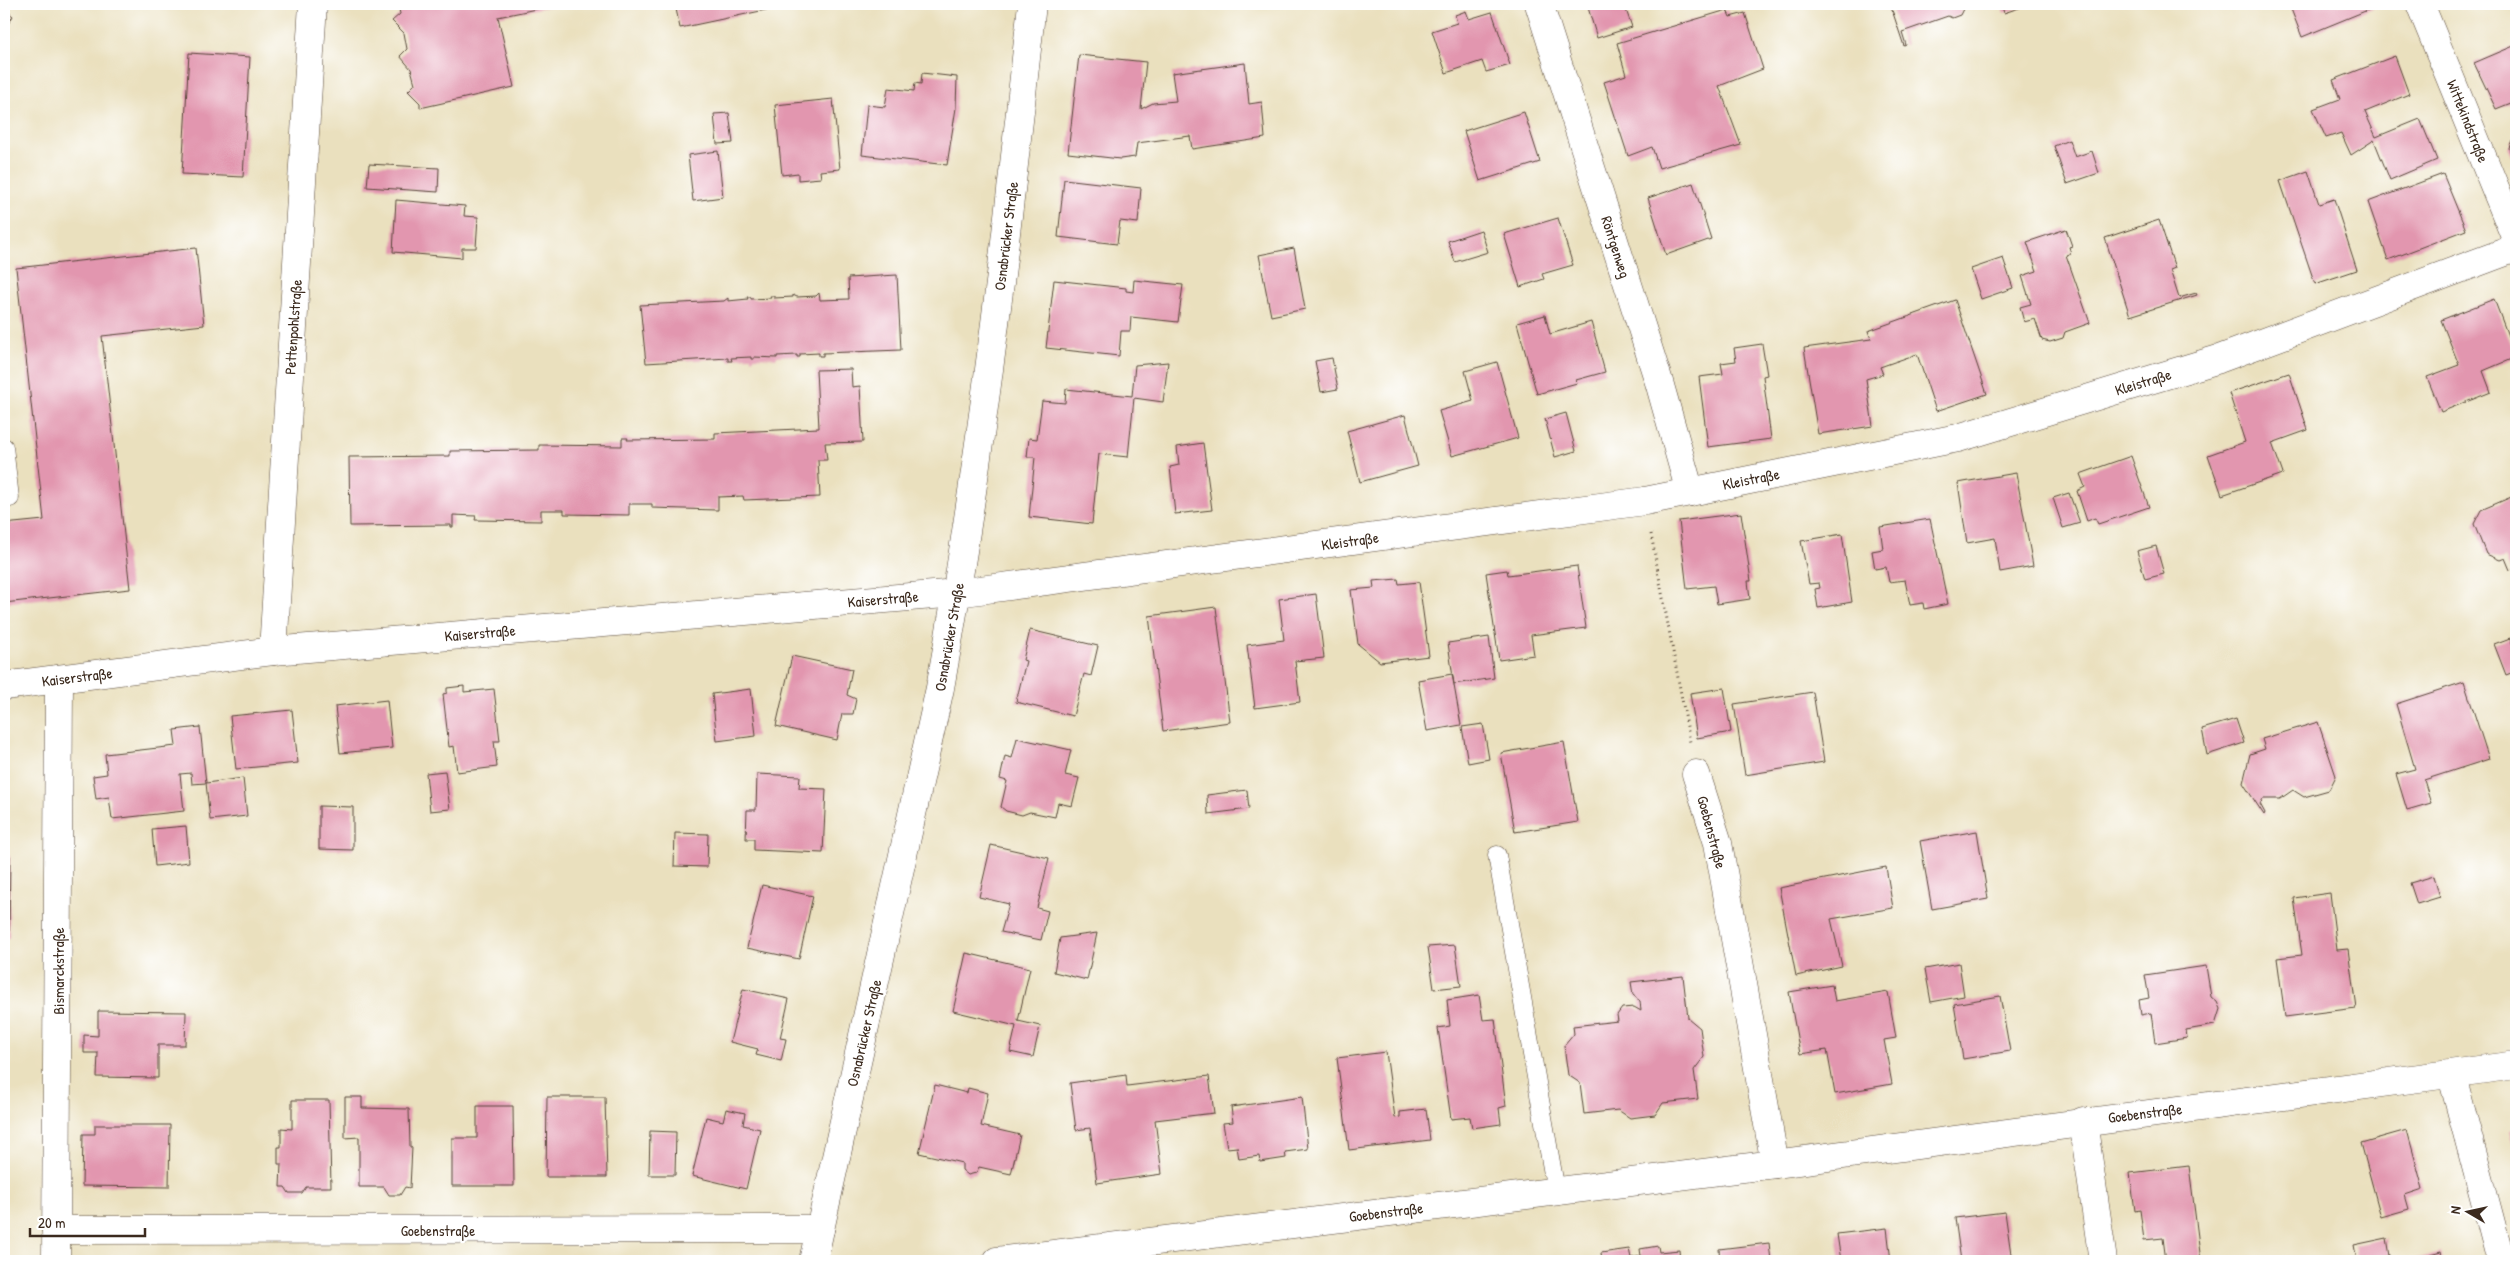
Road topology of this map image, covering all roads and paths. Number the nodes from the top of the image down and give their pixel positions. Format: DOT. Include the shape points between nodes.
graph roads {
  1 [pos="313,4"];
  2 [pos="1032,4"];
  3 [pos="1539,4"];
  4 [pos="2420,4"];
  5 [pos="2516,239"];
  6 [pos="2516,248"];
  7 [pos="4,447"];
  8 [pos="1690,492"];
  9 [pos="4,498"];
  10 [pos="1645,501"];
  11 [pos="957,593"];
  12 [pos="273,651"];
  13 [pos="59,680"];
  14 [pos="4,686"];
  15 [pos="1696,774"];
  16 [pos="1497,855"];
  17 [pos="2516,1065"];
  18 [pos="2452,1076"];
  19 [pos="2083,1121"];
  20 [pos="1774,1164"];
  21 [pos="1556,1191"];
  22 [pos="820,1229"];
  23 [pos="56,1230"];
  24 [pos="56,1261"];
  25 [pos="813,1261"];
  26 [pos="997,1261"];
  27 [pos="2103,1261"];
  28 [pos="2501,1261"];
  1 -- 12 [label="street, Pettenpohlstraße"];
  2 -- 11 [label="street, Osnabrücker Straße" via="1011,203"];
  3 -- 8 [label="street, Röntgenweg" via="1659,382"];
  4 -- 5 [label="street, Wittekindstraße"];
  6 -- 8 [label="street, Kleistraße" via="2219,359 1958,438"];
  7 -- 9 [label="lane" via="10,498"];
  8 -- 10 [label="street, Kleistraße"];
  10 -- 11 [label="street, Kleistraße"];
  10 -- 15 [label="path"];
  11 -- 12 [label="street, Kaiserstraße"];
  11 -- 22 [label="street, Osnabrücker Straße" via="940,688"];
  12 -- 13 [label="street, Kaiserstraße"];
  13 -- 14 [label="street, Kaiserstraße"];
  13 -- 23 [label="street, Bismarckstraße"];
  15 -- 20 [label="street, Goebenstraße" via="1718,843"];
  16 -- 21 [label="lane"];
  17 -- 18 [label="street, Goebenstraße"];
  18 -- 19 [label="street, Goebenstraße"];
  18 -- 28 [label="street"];
  19 -- 20 [label="street, Goebenstraße"];
  19 -- 27 [label="street"];
  20 -- 21 [label="street, Goebenstraße"];
  21 -- 26 [label="street, Goebenstraße"];
  22 -- 23 [label="street, Goebenstraße"];
  22 -- 25 [label="street, Osnabrücker Straße"];
  23 -- 24 [label="street, Bismarckstraße"];
}
